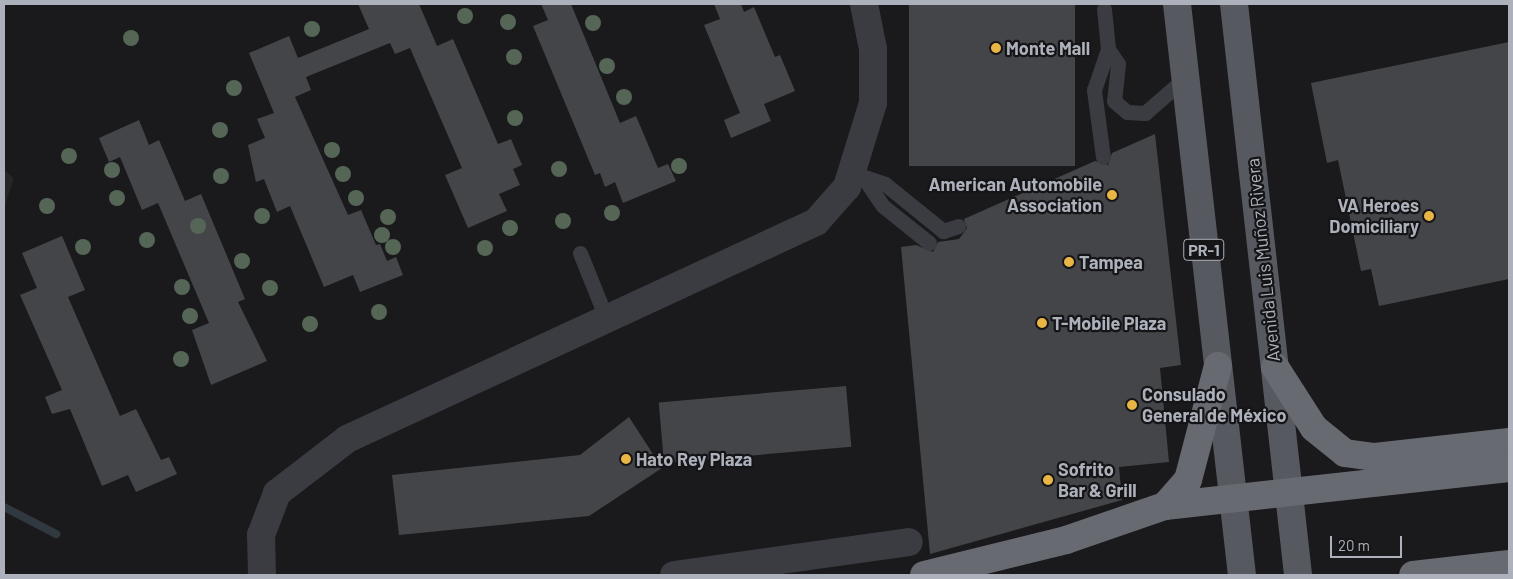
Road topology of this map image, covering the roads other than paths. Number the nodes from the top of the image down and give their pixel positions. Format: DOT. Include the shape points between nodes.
graph roads {
  1 [pos="864,4"];
  2 [pos="1177,4"];
  3 [pos="1234,4"];
  4 [pos="1104,9"];
  5 [pos="1108,49"];
  6 [pos="1184,80"];
  7 [pos="1103,157"];
  8 [pos="859,177"];
  9 [pos="958,226"];
  10 [pos="929,243"];
  11 [pos="580,253"];
  12 [pos="607,320"];
  13 [pos="1218,366"];
  14 [pos="1275,367"];
  15 [pos="1509,442"];
  16 [pos="1509,468"];
  17 [pos="1291,504"];
  18 [pos="1165,506"];
  19 [pos="1235,510"];
  20 [pos="909,542"];
  21 [pos="1509,549"];
  22 [pos="1509,564"];
  23 [pos="262,575"];
  24 [pos="674,575"];
  25 [pos="924,575"];
  26 [pos="1242,575"];
  27 [pos="1298,575"];
  28 [pos="1413,575"];
  29 [pos="1417,575"];
  1 -- 8 [label="street" via="873,49 873,103"];
  2 -- 6 [label="main road, PR-1"];
  3 -- 14 [label="main road, Avenida Luis Muñoz Rivera"];
  4 -- 5 [label="lane"];
  5 -- 6 [label="lane" via="1118,64 1114,101 1127,112 1145,113"];
  5 -- 7 [label="lane" via="1094,90"];
  6 -- 13 [label="main road, PR-1"];
  8 -- 9 [label="lane" via="884,184 942,231"];
  8 -- 10 [label="lane" via="884,206"];
  8 -- 12 [label="street" via="816,222"];
  11 -- 12 [label="lane"];
  12 -- 23 [label="street" via="347,440 306,468 277,493 261,536"];
  13 -- 18 [label="highway" via="1188,480"];
  13 -- 19 [label="main road, PR-1"];
  14 -- 15 [label="highway" via="1314,428 1345,453 1375,457"];
  14 -- 17 [label="main road, Avenida Luis Muñoz Rivera"];
  16 -- 17 [label="highway"];
  17 -- 19 [label="highway"];
  17 -- 27 [label="main road, Avenida Luis Muñoz Rivera"];
  18 -- 19 [label="highway"];
  18 -- 25 [label="highway" via="1057,543"];
  19 -- 26 [label="main road, PR-1"];
  20 -- 24 [label="street"];
  21 -- 29 [label="highway"];
  22 -- 29 [label="highway"];
  28 -- 29 [label="highway"];
}
